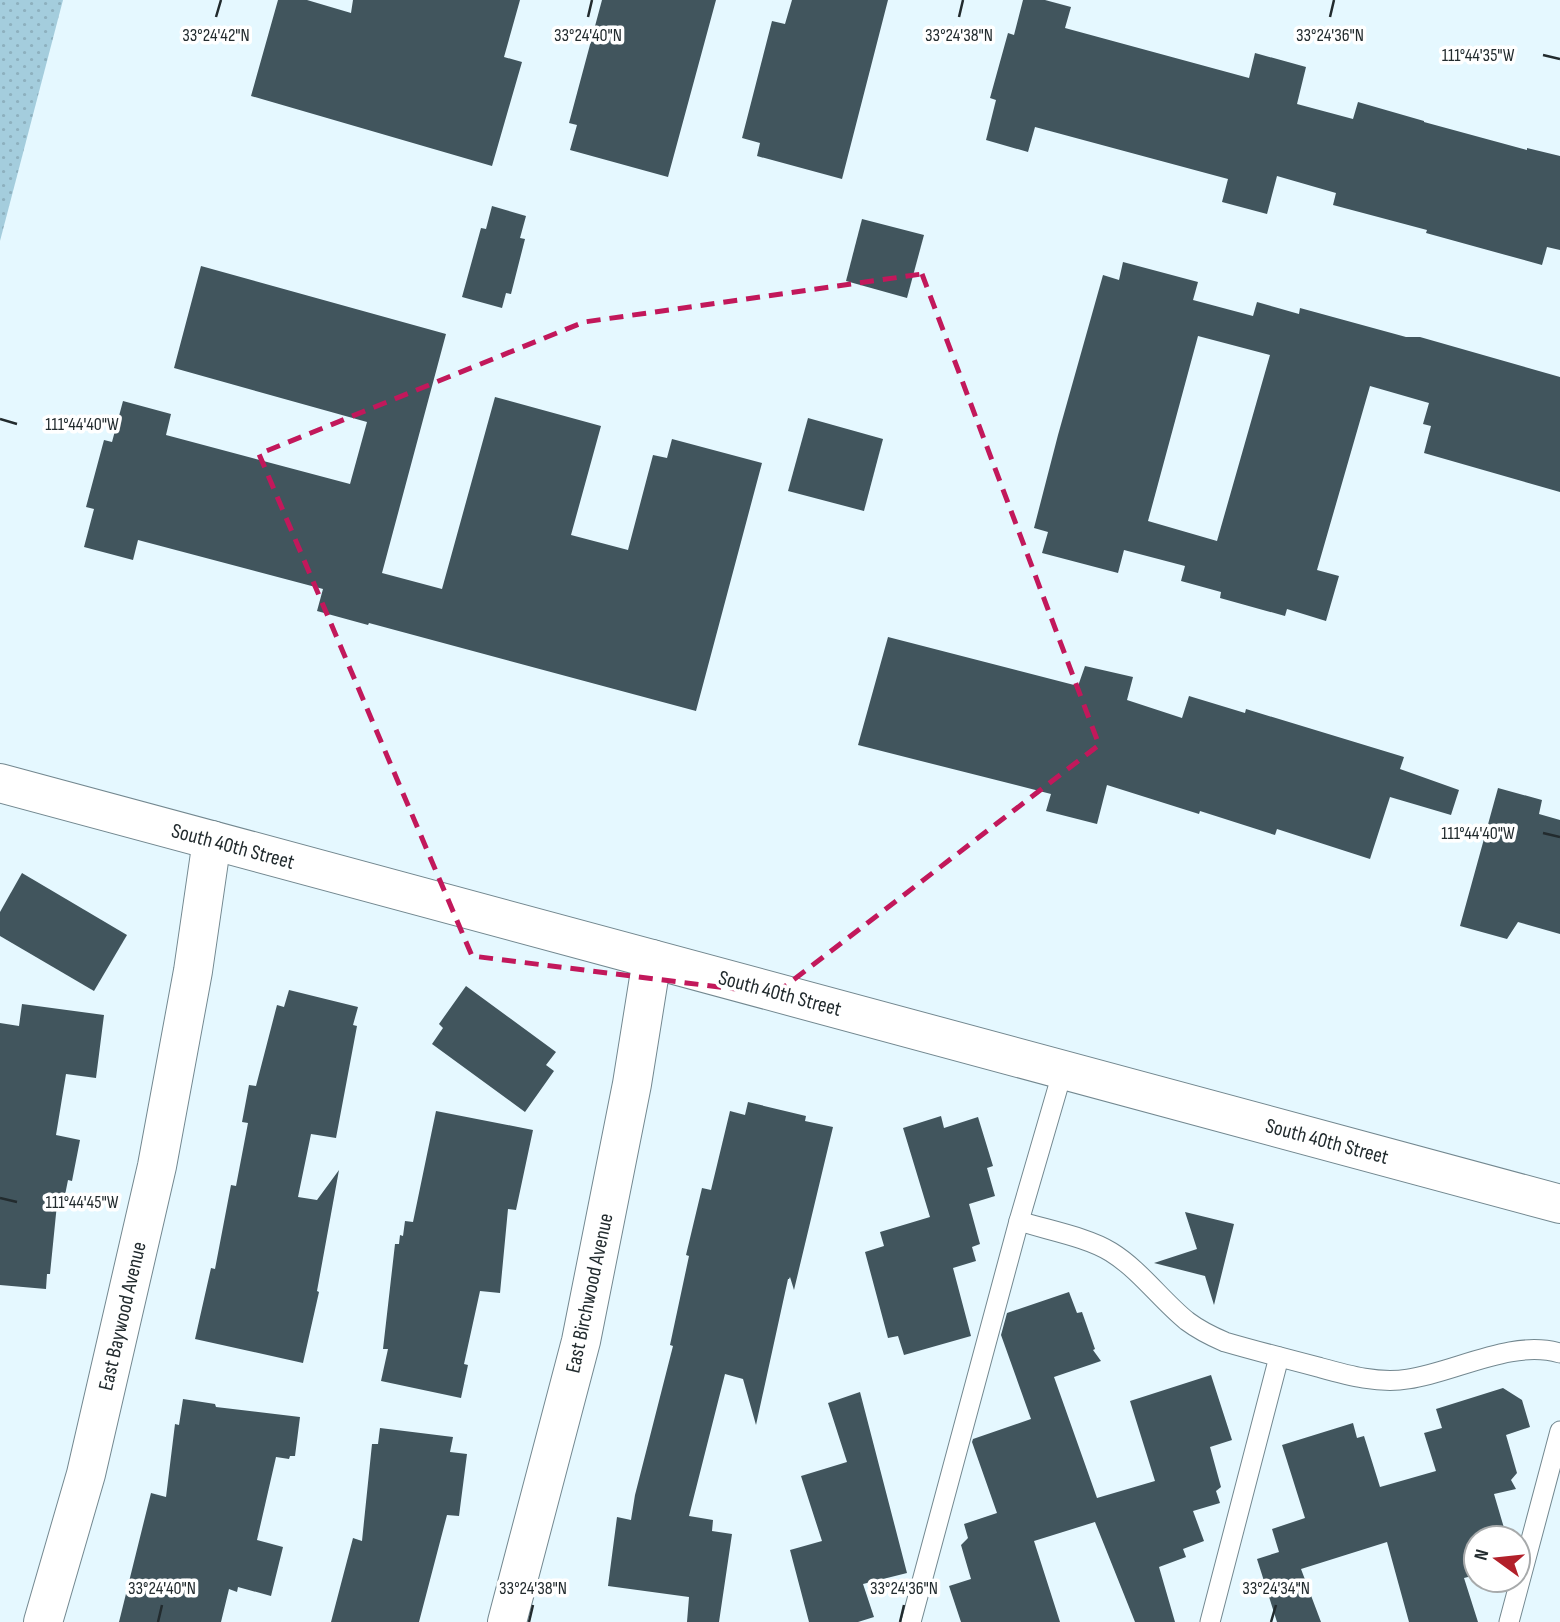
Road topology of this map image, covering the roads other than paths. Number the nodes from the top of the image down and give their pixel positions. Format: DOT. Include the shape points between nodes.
graph roads {
  1 [pos="0,783"];
  2 [pos="212,840"];
  3 [pos="652,959"];
  4 [pos="1063,1070"];
  5 [pos="1560,1203"];
  6 [pos="1019,1221"];
  7 [pos="1560,1353"];
  8 [pos="1279,1357"];
  9 [pos="1560,1431"];
  10 [pos="43,1622"];
  11 [pos="507,1622"];
  12 [pos="911,1622"];
  13 [pos="1210,1622"];
  14 [pos="1509,1622"];
  1 -- 2 [label="street, South 40th Street"];
  2 -- 3 [label="street, South 40th Street"];
  2 -- 10 [label="street, East Baywood Avenue" via="157,1166 86,1474"];
  3 -- 4 [label="street, South 40th Street"];
  3 -- 11 [label="street, East Birchwood Avenue" via="581,1341"];
  4 -- 5 [label="street, South 40th Street"];
  4 -- 6 [label="lane"];
  6 -- 8 [label="lane" via="1111,1252 1205,1333"];
  6 -- 12 [label="lane"];
  7 -- 8 [label="lane" via="1512,1352 1390,1380 1351,1376"];
  8 -- 13 [label="lane"];
  9 -- 14 [label="lane"];
}
